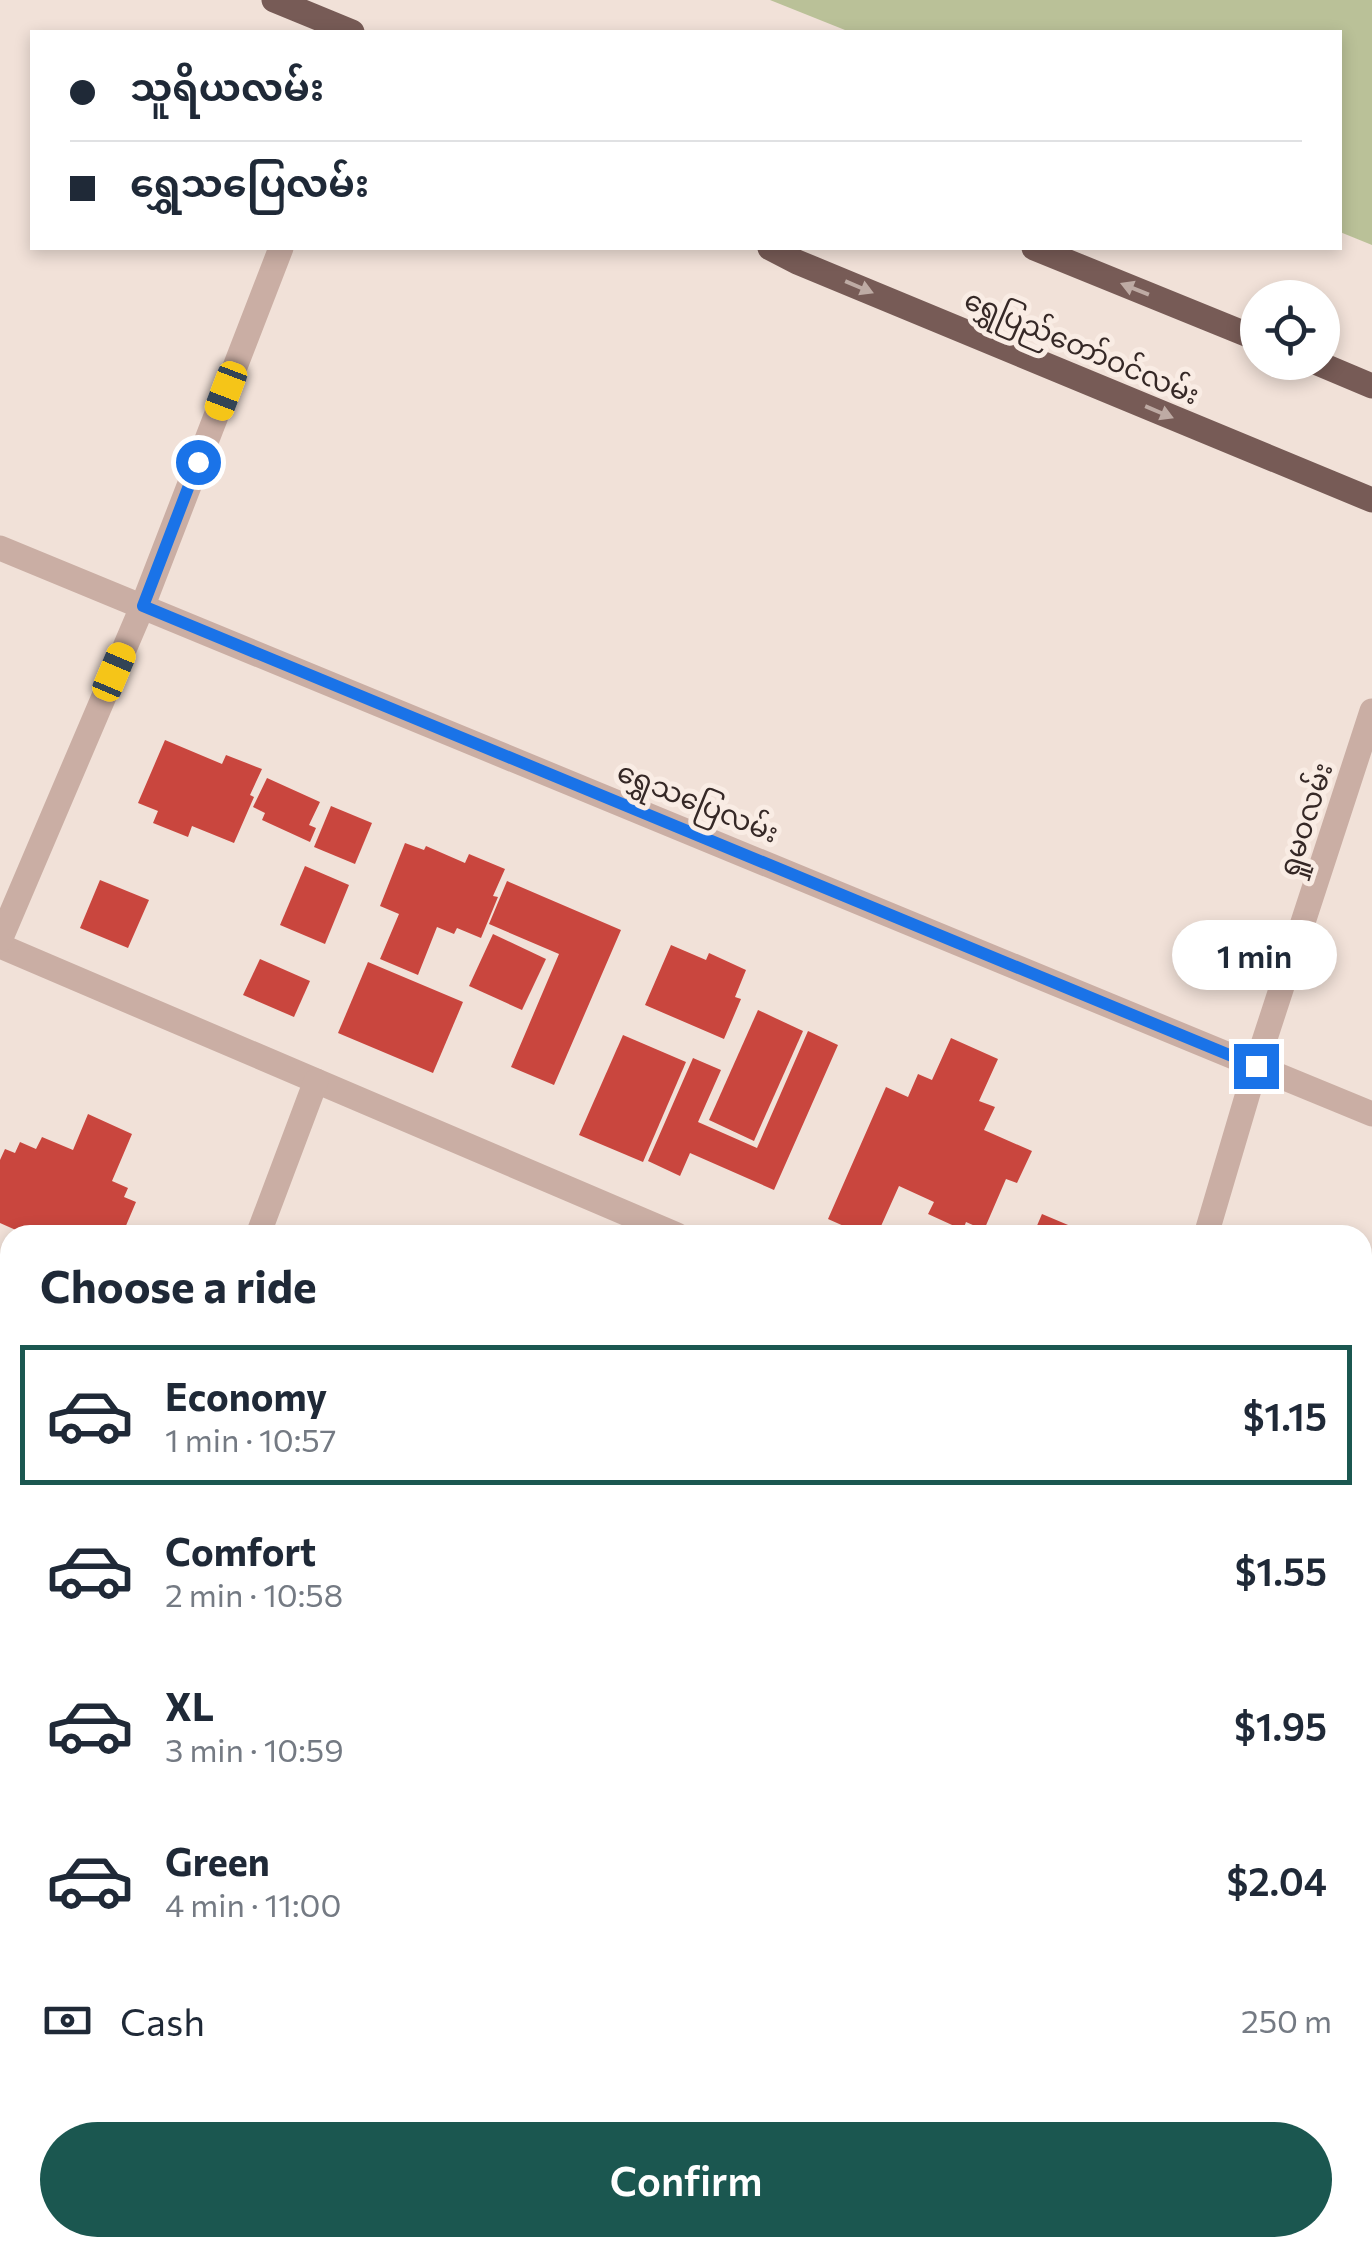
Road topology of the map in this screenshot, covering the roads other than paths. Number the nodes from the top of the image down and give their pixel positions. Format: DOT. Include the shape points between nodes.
graph roads {
  1 [pos="274,0"];
  2 [pos="347,30"];
  3 [pos="280,250"];
  4 [pos="774,250"];
  5 [pos="1039,250"];
  6 [pos="1240,332"];
  7 [pos="1340,373"];
  8 [pos="1372,386"];
  9 [pos="1372,500"];
  10 [pos="0,548"];
  11 [pos="143,606"];
  12 [pos="1372,712"];
  13 [pos="0,943"];
  14 [pos="1256,1066"];
  15 [pos="316,1081"];
  16 [pos="1372,1114"];
  17 [pos="262,1225"];
  18 [pos="654,1225"];
  19 [pos="1209,1225"];
  1 -- 2 [label="main road"];
  3 -- 11 [label="street"];
  4 -- 9 [label="main road, ရွှေပြည်တော်ဝင်လမ်း, one-way"];
  6 -- 5 [label="main road, one-way"];
  7 -- 8 [label="main road"];
  10 -- 11 [label="street, ရွှေသပြေလမ်း"];
  11 -- 13 [label="street"];
  11 -- 14 [label="street, ရွှေသပြေလမ်း"];
  12 -- 14 [label="street, ရှုမဝလမ်း"];
  13 -- 15 [label="street"];
  14 -- 16 [label="street, ရွှေသပြေလမ်း"];
  14 -- 19 [label="street, ရှုမဝလမ်း"];
  15 -- 17 [label="street"];
  15 -- 18 [label="street"];
}
